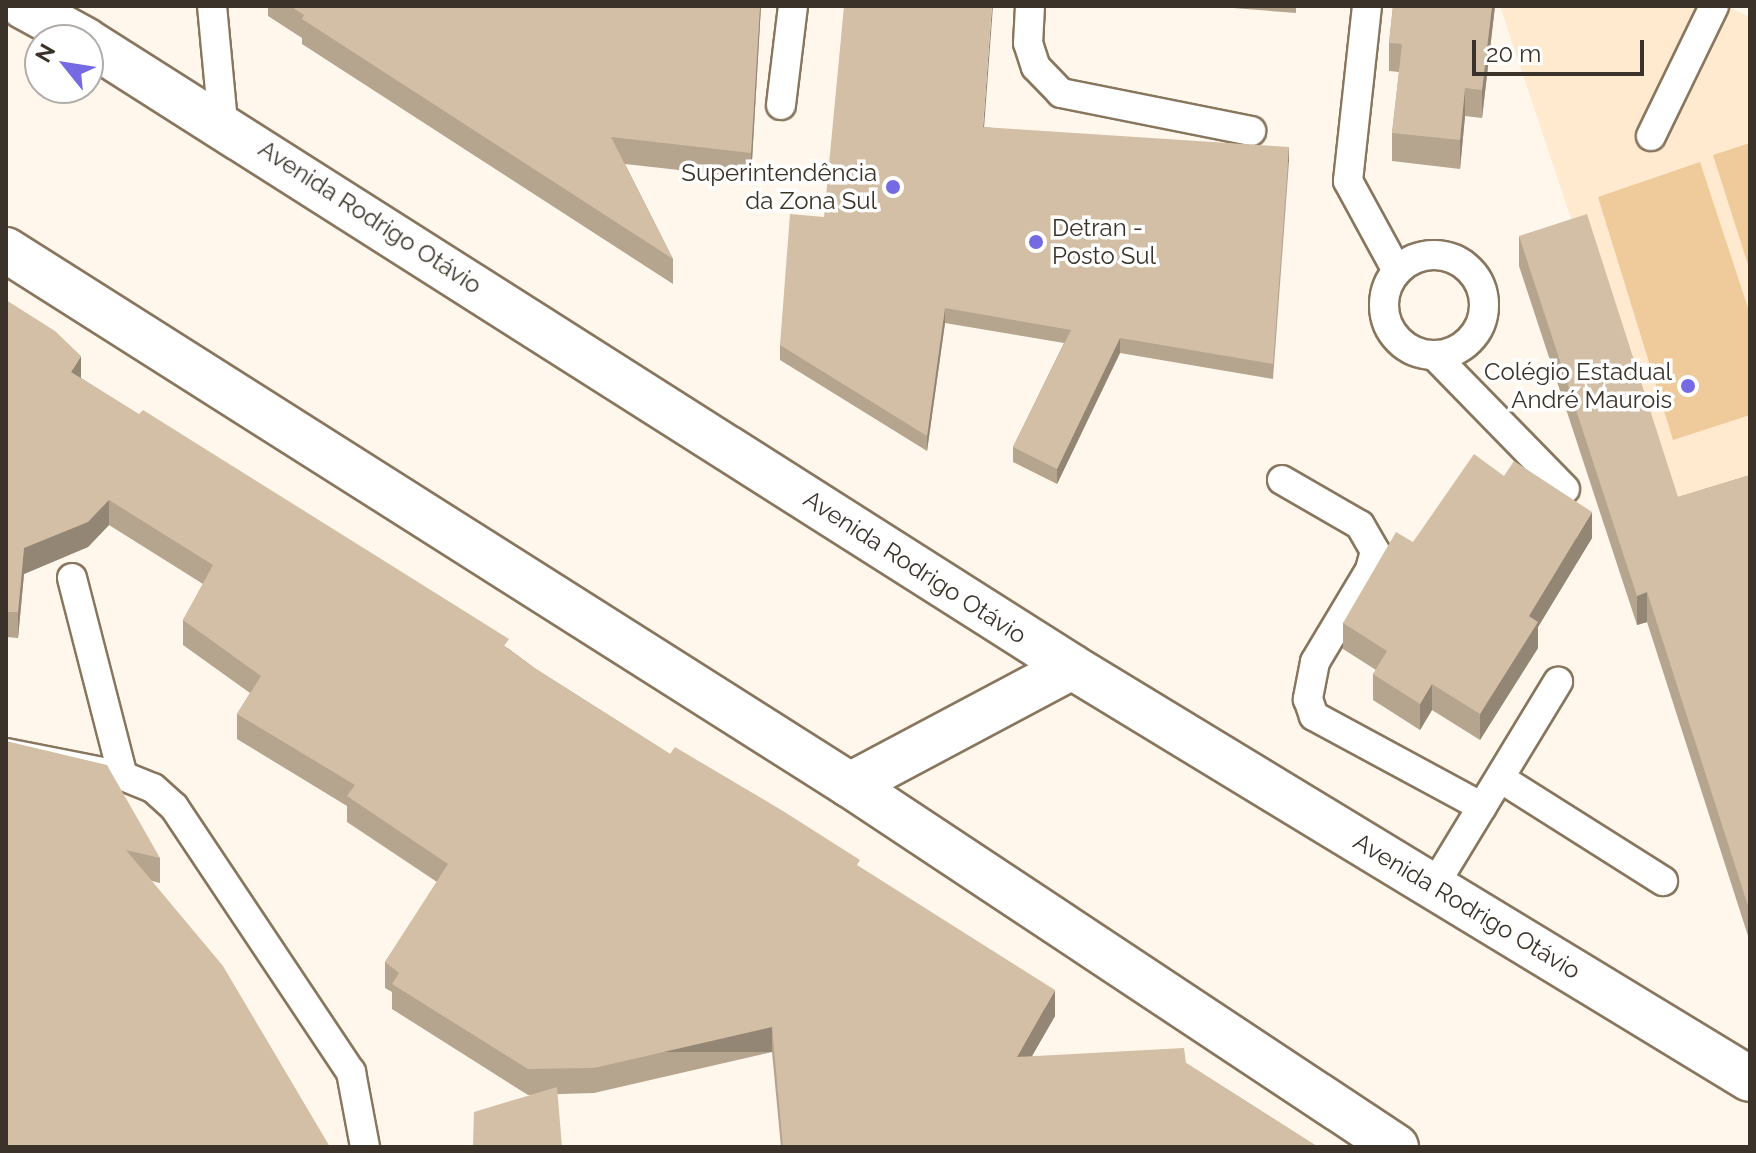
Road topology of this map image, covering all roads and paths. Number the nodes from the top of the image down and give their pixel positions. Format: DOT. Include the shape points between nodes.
graph roads {
  1 [pos="23,6"];
  2 [pos="212,6"];
  3 [pos="793,6"];
  4 [pos="1030,6"];
  5 [pos="1367,6"];
  6 [pos="1714,6"];
  7 [pos="56,24"];
  8 [pos="104,51"];
  9 [pos="781,105"];
  10 [pos="223,123"];
  11 [pos="1251,131"];
  12 [pos="1651,136"];
  13 [pos="6,250"];
  14 [pos="1397,271"];
  15 [pos="1435,356"];
  16 [pos="1282,480"];
  17 [pos="1565,489"];
  18 [pos="72,578"];
  19 [pos="1072,667"];
  20 [pos="1558,682"];
  21 [pos="6,753"];
  22 [pos="123,776"];
  23 [pos="1500,778"];
  24 [pos="850,785"];
  25 [pos="1482,807"];
  26 [pos="1663,881"];
  27 [pos="1435,884"];
  28 [pos="1750,1079"];
  29 [pos="365,1147"];
  30 [pos="1396,1147"];
  1 -- 7 [label="main road, Avenida Rodrigo Otávio"];
  2 -- 10 [label="lane"];
  3 -- 9 [label="lane"];
  4 -- 11 [label="lane" via="1028,43 1036,67 1061,93"];
  5 -- 14 [label="lane" via="1348,181"];
  6 -- 12 [label="lane"];
  8 -- 10 [label="main road, Avenida Rodrigo Otávio"];
  10 -- 19 [label="main road, Avenida Rodrigo Otávio"];
  13 -- 24 [label="main road"];
  14 -- 15 [label="lane" via="1388,285 1385,318 1404,345"];
  14 -- 15 [label="lane" via="1417,258 1442,255 1458,260 1481,284 1485,301 1477,333 1465,345"];
  15 -- 17 [label="lane"];
  16 -- 25 [label="lane" via="1360,525 1375,551 1370,570 1315,662 1308,699 1314,716"];
  18 -- 22 [label="lane"];
  19 -- 24 [label="main road"];
  19 -- 27 [label="main road, Avenida Rodrigo Otávio"];
  20 -- 23 [label="lane"];
  21 -- 22 [label="lane"];
  22 -- 29 [label="lane" via="153,788 174,807 351,1072"];
  23 -- 25 [label="lane"];
  23 -- 26 [label="lane"];
  24 -- 30 [label="main road"];
  25 -- 27 [label="lane"];
  27 -- 28 [label="main road, Avenida Rodrigo Otávio"];
}
